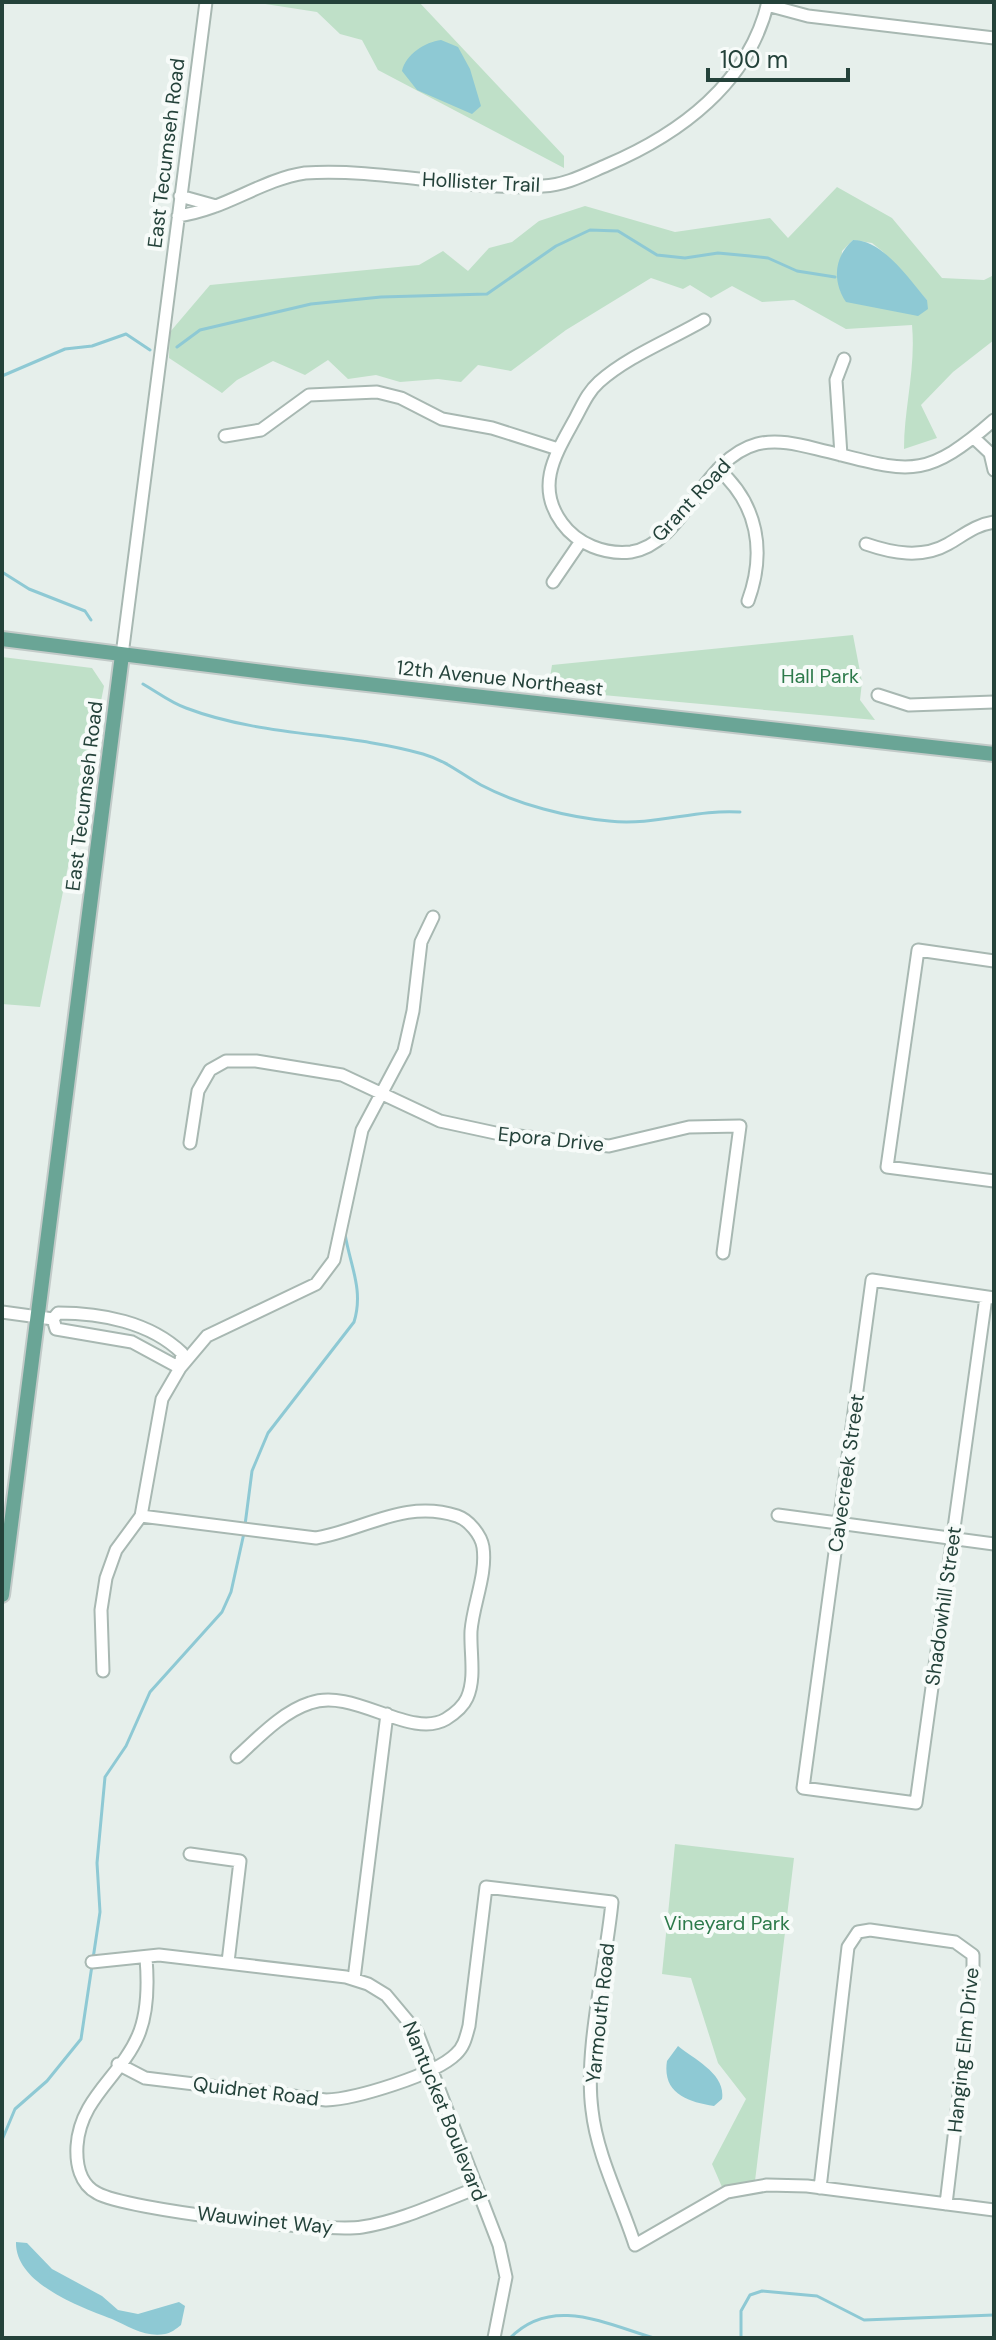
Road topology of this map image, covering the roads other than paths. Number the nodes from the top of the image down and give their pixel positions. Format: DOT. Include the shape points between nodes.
graph roads {
  1 [pos="206,2"];
  2 [pos="768,3"];
  3 [pos="994,38"];
  4 [pos="180,196"];
  5 [pos="216,206"];
  6 [pos="178,216"];
  7 [pos="704,320"];
  8 [pos="844,359"];
  9 [pos="994,420"];
  10 [pos="225,436"];
  11 [pos="974,438"];
  12 [pos="558,449"];
  13 [pos="841,455"];
  14 [pos="718,469"];
  15 [pos="994,470"];
  16 [pos="994,522"];
  17 [pos="581,541"];
  18 [pos="866,544"];
  19 [pos="553,582"];
  20 [pos="748,601"];
  21 [pos="2,639"];
  22 [pos="122,655"];
  23 [pos="878,695"];
  24 [pos="994,702"];
  25 [pos="994,754"];
  26 [pos="433,917"];
  27 [pos="994,961"];
  28 [pos="384,1094"];
  29 [pos="190,1143"];
  30 [pos="994,1181"];
  31 [pos="723,1253"];
  32 [pos="990,1297"];
  33 [pos="2,1312"];
  34 [pos="37,1317"];
  35 [pos="53,1319"];
  36 [pos="180,1368"];
  37 [pos="778,1515"];
  38 [pos="141,1516"];
  39 [pos="839,1523"];
  40 [pos="952,1539"];
  41 [pos="994,1544"];
  42 [pos="2,1595"];
  43 [pos="103,1671"];
  44 [pos="387,1714"];
  45 [pos="237,1757"];
  46 [pos="803,1788"];
  47 [pos="190,1854"];
  48 [pos="486,1887"];
  49 [pos="146,1958"];
  50 [pos="92,1962"];
  51 [pos="228,1962"];
  52 [pos="354,1979"];
  53 [pos="118,2064"];
  54 [pos="431,2069"];
  55 [pos="477,2188"];
  56 [pos="820,2188"];
  57 [pos="946,2204"];
  58 [pos="994,2210"];
  59 [pos="494,2338"];
  1 -- 4 [label="street, East Tecumseh Road"];
  2 -- 3 [label="street" via="808,16"];
  2 -- 5 [label="street, Hollister Trail" via="750,52 698,112 656,142 575,179 528,186 305,173"];
  4 -- 5 [label="street"];
  4 -- 6 [label="street, East Tecumseh Road"];
  5 -- 6 [label="street, Hollister Trail"];
  6 -- 22 [label="street, East Tecumseh Road"];
  7 -- 12 [label="street" via="600,381"];
  8 -- 13 [label="street" via="836,380"];
  9 -- 11 [label="street, Grant Road"];
  10 -- 12 [label="street" via="261,430 309,395 377,392 442,419"];
  11 -- 13 [label="street, Grant Road" via="942,461 917,467"];
  11 -- 15 [label="street" via="990,453"];
  12 -- 17 [label="street" via="549,494 559,519"];
  13 -- 14 [label="street, Grant Road" via="788,443 761,443 731,456"];
  14 -- 17 [label="street, Grant Road" via="668,529 643,548 610,552"];
  14 -- 20 [label="street" via="742,494 755,525 757,575"];
  16 -- 18 [label="street" via="980,524 933,551 894,553"];
  17 -- 19 [label="street"];
  21 -- 22 [label="main road, 12th Avenue Northeast"];
  22 -- 25 [label="main road, 12th Avenue Northeast"];
  22 -- 34 [label="main road, East Tecumseh Road"];
  23 -- 24 [label="street" via="909,705"];
  26 -- 28 [label="street" via="421,942 404,1051"];
  27 -- 30 [label="street" via="918,950 887,1167"];
  28 -- 29 [label="street" via="342,1075 226,1061 210,1070 198,1091"];
  28 -- 31 [label="street, Epora Drive" via="463,1128 609,1146 689,1127 740,1126"];
  28 -- 36 [label="street" via="362,1130 334,1260 316,1284 207,1336"];
  32 -- 39 [label="street, Cavecreek Street" via="872,1280"];
  32 -- 40 [label="street, Shadowhill Street"];
  33 -- 34 [label="street"];
  34 -- 35 [label="street"];
  34 -- 42 [label="main road, East Tecumseh Road"];
  35 -- 36 [label="street" via="56,1329 123,1339"];
  35 -- 36 [label="street" via="63,1313 137,1325 182,1353"];
  36 -- 38 [label="street" via="162,1399"];
  37 -- 39 [label="street"];
  38 -- 43 [label="street" via="116,1550 106,1578"];
  38 -- 44 [label="street" via="316,1538 341,1534 384,1515 435,1512 460,1517 474,1528 483,1544 484,1567 473,1614 472,1685 466,1701 442,1721 426,1724"];
  39 -- 40 [label="street"];
  39 -- 46 [label="street, Cavecreek Street"];
  40 -- 41 [label="street"];
  40 -- 46 [label="street, Shadowhill Street" via="916,1803"];
  44 -- 45 [label="street" via="343,1700 310,1703"];
  44 -- 52 [label="street"];
  47 -- 51 [label="street" via="240,1861"];
  48 -- 54 [label="street, Quidnet Road" via="466,2040 458,2053"];
  48 -- 56 [label="street, Yarmouth Road" via="612,1902 594,2046 592,2111 635,2245 727,2192 767,2185"];
  49 -- 50 [label="street, Nantucket Boulevard"];
  49 -- 51 [label="street, Nantucket Boulevard"];
  49 -- 53 [label="street" via="141,2026"];
  51 -- 52 [label="street, Nantucket Boulevard"];
  52 -- 54 [label="street, Nantucket Boulevard" via="386,1995 410,2019"];
  53 -- 54 [label="street, Quidnet Road" via="145,2078 326,2100 352,2097"];
  53 -- 55 [label="street, Wauwinet Way" via="91,2101 79,2133 81,2175 97,2193 134,2204 338,2229 385,2222"];
  54 -- 55 [label="street, Nantucket Boulevard"];
  55 -- 59 [label="street, Nantucket Boulevard" via="506,2277"];
  56 -- 57 [label="street"];
  56 -- 57 [label="street, Hanging Elm Drive" via="848,1947 858,1932 870,1930 955,1942 973,1955"];
  57 -- 58 [label="street"];
}
